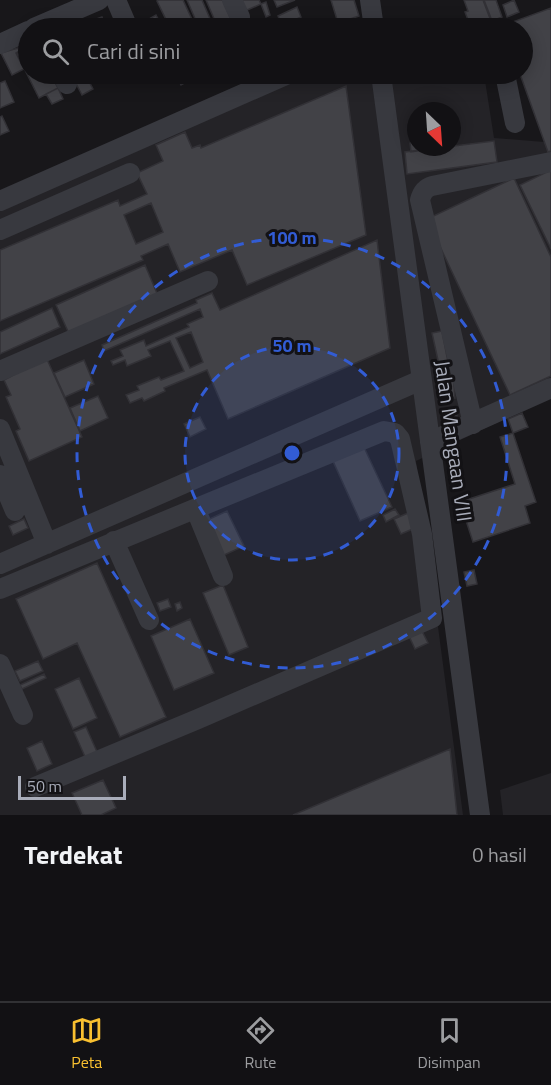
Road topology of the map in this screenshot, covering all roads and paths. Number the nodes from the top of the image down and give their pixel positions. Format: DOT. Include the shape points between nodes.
graph roads {
  1 [pos="99,0"];
  2 [pos="116,0"];
  3 [pos="370,0"];
  4 [pos="59,18"];
  5 [pos="124,18"];
  6 [pos="373,18"];
  7 [pos="18,36"];
  8 [pos="0,44"];
  9 [pos="265,84"];
  10 [pos="382,84"];
  11 [pos="507,84"];
  12 [pos="515,123"];
  13 [pos="551,162"];
  14 [pos="130,173"];
  15 [pos="0,201"];
  16 [pos="0,230"];
  17 [pos="208,280"];
  18 [pos="0,371"];
  19 [pos="421,380"];
  20 [pos="551,388"];
  21 [pos="473,424"];
  22 [pos="0,429"];
  23 [pos="430,442"];
  24 [pos="0,475"];
  25 [pos="16,510"];
  26 [pos="196,510"];
  27 [pos="114,541"];
  28 [pos="47,544"];
  29 [pos="0,564"];
  30 [pos="224,576"];
  31 [pos="0,589"];
  32 [pos="149,620"];
  33 [pos="0,664"];
  34 [pos="23,715"];
  35 [pos="35,787"];
  36 [pos="480,815"];
  1 -- 4 [label="street"];
  2 -- 5 [label="street"];
  3 -- 6 [label="street"];
  7 -- 8 [label="street"];
  9 -- 15 [label="street"];
  10 -- 19 [label="street, Jalan Mangaan VIII"];
  11 -- 12 [label="street"];
  13 -- 21 [label="street" via="432,186 424,190 420,200"];
  14 -- 16 [label="street"];
  17 -- 18 [label="street"];
  19 -- 23 [label="street, Jalan Mangaan VIII"];
  19 -- 28 [label="street"];
  20 -- 21 [label="street"];
  21 -- 23 [label="street"];
  22 -- 25 [label="street"];
  23 -- 36 [label="street, Jalan Mangaan VIII"];
  24 -- 25 [label="street"];
  25 -- 28 [label="street"];
  26 -- 27 [label="street"];
  26 -- 30 [label="street"];
  26 -- 35 [label="street" via="384,431 395,433 400,439 422,534 432,618"];
  27 -- 31 [label="street"];
  27 -- 32 [label="street"];
  28 -- 29 [label="street"];
  33 -- 34 [label="street"];
}
